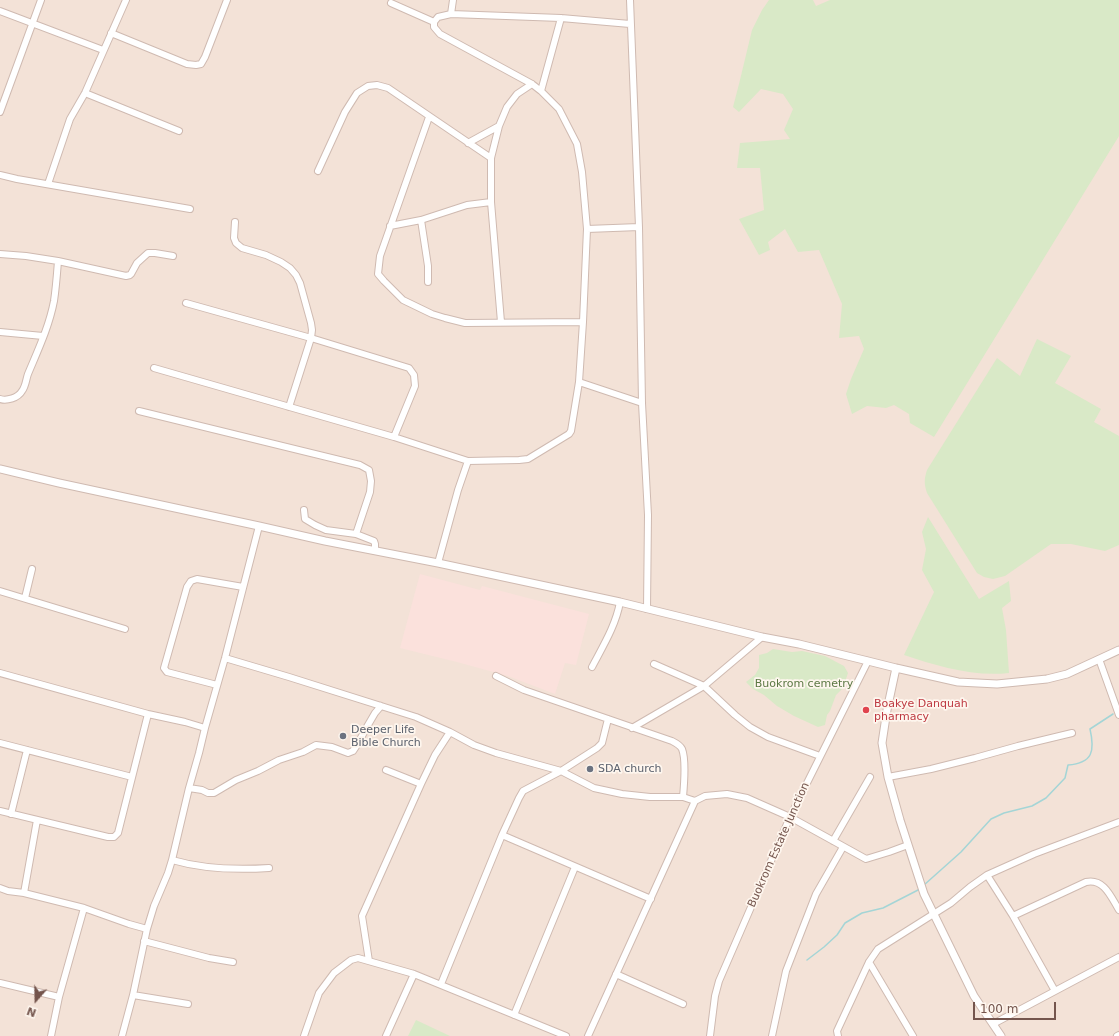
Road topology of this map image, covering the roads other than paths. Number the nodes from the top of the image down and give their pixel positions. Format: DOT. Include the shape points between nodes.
graph roads {
  1 [pos="41,0"];
  2 [pos="126,0"];
  3 [pos="227,0"];
  4 [pos="453,0"];
  5 [pos="630,0"];
  6 [pos="391,3"];
  7 [pos="0,11"];
  8 [pos="451,14"];
  9 [pos="561,18"];
  10 [pos="434,22"];
  11 [pos="32,23"];
  12 [pos="630,24"];
  13 [pos="111,33"];
  14 [pos="104,50"];
  15 [pos="532,84"];
  16 [pos="541,90"];
  17 [pos="85,92"];
  18 [pos="0,112"];
  19 [pos="429,117"];
  20 [pos="498,126"];
  21 [pos="179,131"];
  22 [pos="468,143"];
  23 [pos="491,158"];
  24 [pos="318,171"];
  25 [pos="0,175"];
  26 [pos="48,184"];
  27 [pos="491,202"];
  28 [pos="190,209"];
  29 [pos="421,220"];
  30 [pos="235,222"];
  31 [pos="390,226"];
  32 [pos="639,227"];
  33 [pos="587,229"];
  34 [pos="0,254"];
  35 [pos="173,256"];
  36 [pos="58,261"];
  37 [pos="428,282"];
  38 [pos="186,303"];
  39 [pos="501,322"];
  40 [pos="584,322"];
  41 [pos="0,332"];
  42 [pos="44,336"];
  43 [pos="311,338"];
  44 [pos="154,368"];
  45 [pos="580,382"];
  46 [pos="0,399"];
  47 [pos="642,403"];
  48 [pos="289,407"];
  49 [pos="139,411"];
  50 [pos="394,437"];
  51 [pos="468,461"];
  52 [pos="0,469"];
  53 [pos="304,510"];
  54 [pos="259,526"];
  55 [pos="326,530"];
  56 [pos="356,534"];
  57 [pos="325,541"];
  58 [pos="375,551"];
  59 [pos="438,563"];
  60 [pos="32,569"];
  61 [pos="243,587"];
  62 [pos="0,591"];
  63 [pos="24,598"];
  64 [pos="620,602"];
  65 [pos="647,608"];
  66 [pos="125,629"];
  67 [pos="762,637"];
  68 [pos="1119,650"];
  69 [pos="225,658"];
  70 [pos="1099,659"];
  71 [pos="868,660"];
  72 [pos="654,664"];
  73 [pos="592,667"];
  74 [pos="896,668"];
  75 [pos="0,673"];
  76 [pos="496,676"];
  77 [pos="217,685"];
  78 [pos="704,686"];
  79 [pos="382,706"];
  80 [pos="148,714"];
  81 [pos="1119,715"];
  82 [pos="608,719"];
  83 [pos="204,728"];
  84 [pos="632,728"];
  85 [pos="450,732"];
  86 [pos="1072,732"];
  87 [pos="0,743"];
  88 [pos="27,750"];
  89 [pos="820,756"];
  90 [pos="386,770"];
  91 [pos="561,771"];
  92 [pos="132,777"];
  93 [pos="870,777"];
  94 [pos="888,777"];
  95 [pos="421,784"];
  96 [pos="189,788"];
  97 [pos="683,797"];
  98 [pos="695,801"];
  99 [pos="0,811"];
  100 [pos="12,814"];
  101 [pos="790,817"];
  102 [pos="37,820"];
  103 [pos="1119,822"];
  104 [pos="502,835"];
  105 [pos="833,841"];
  106 [pos="908,845"];
  107 [pos="843,847"];
  108 [pos="172,860"];
  109 [pos="575,867"];
  110 [pos="269,868"];
  111 [pos="987,875"];
  112 [pos="0,888"];
  113 [pos="8,891"];
  114 [pos="24,893"];
  115 [pos="0,894"];
  116 [pos="651,899"];
  117 [pos="84,908"];
  118 [pos="1119,910"];
  119 [pos="934,914"];
  120 [pos="1013,916"];
  121 [pos="147,930"];
  122 [pos="144,940"];
  123 [pos="1119,957"];
  124 [pos="369,961"];
  125 [pos="233,962"];
  126 [pos="869,962"];
  127 [pos="414,974"];
  128 [pos="616,974"];
  129 [pos="0,983"];
  130 [pos="441,984"];
  131 [pos="1055,991"];
  132 [pos="133,995"];
  133 [pos="59,997"];
  134 [pos="188,1004"];
  135 [pos="683,1004"];
  136 [pos="514,1015"];
  137 [pos="993,1024"];
  138 [pos="52,1036"];
  139 [pos="122,1036"];
  140 [pos="304,1036"];
  141 [pos="386,1036"];
  142 [pos="566,1036"];
  143 [pos="588,1036"];
  144 [pos="710,1036"];
  145 [pos="772,1036"];
  146 [pos="838,1036"];
  147 [pos="913,1036"];
  148 [pos="1001,1036"];
  1 -- 11 [label="street"];
  2 -- 13 [label="street"];
  3 -- 13 [label="street" via="201,64 187,64"];
  4 -- 8 [label="street"];
  5 -- 12 [label="street"];
  6 -- 10 [label="street"];
  7 -- 11 [label="street"];
  8 -- 9 [label="street"];
  8 -- 10 [label="street" via="438,17"];
  9 -- 12 [label="street"];
  9 -- 16 [label="street"];
  10 -- 15 [label="street" via="434,27 440,34"];
  11 -- 14 [label="street"];
  11 -- 18 [label="street"];
  12 -- 32 [label="street"];
  13 -- 14 [label="street"];
  14 -- 17 [label="street"];
  15 -- 16 [label="street"];
  15 -- 20 [label="street" via="517,94"];
  16 -- 33 [label="street" via="559,109 577,144"];
  17 -- 21 [label="street"];
  17 -- 26 [label="street" via="70,119"];
  19 -- 22 [label="street"];
  19 -- 24 [label="street" via="388,88 368,86 357,93 345,112"];
  19 -- 31 [label="street"];
  20 -- 22 [label="street"];
  20 -- 23 [label="street"];
  22 -- 23 [label="street"];
  23 -- 27 [label="street"];
  25 -- 26 [label="street"];
  26 -- 28 [label="street"];
  27 -- 29 [label="street" via="467,205"];
  27 -- 39 [label="street"];
  29 -- 31 [label="street"];
  29 -- 37 [label="street"];
  30 -- 43 [label="street" via="236,243 242,248 282,262 296,275 311,323"];
  31 -- 39 [label="street" via="380,256 378,274 403,300 432,314 459,322"];
  32 -- 33 [label="street"];
  32 -- 47 [label="street"];
  33 -- 40 [label="street"];
  34 -- 36 [label="street"];
  35 -- 36 [label="street" via="148,253 137,263 130,276"];
  36 -- 42 [label="street" via="54,302"];
  38 -- 43 [label="street"];
  39 -- 40 [label="street"];
  40 -- 45 [label="street"];
  41 -- 42 [label="street"];
  42 -- 46 [label="street" via="23,391 11,398"];
  43 -- 48 [label="street"];
  43 -- 50 [label="street" via="409,368 414,375 415,386"];
  44 -- 48 [label="street"];
  45 -- 47 [label="street"];
  45 -- 51 [label="street" via="569,434 528,458"];
  47 -- 65 [label="street" via="648,515"];
  48 -- 50 [label="street"];
  49 -- 56 [label="street" via="369,470 370,492"];
  50 -- 51 [label="street"];
  51 -- 59 [label="street"];
  52 -- 54 [label="street"];
  53 -- 55 [label="street" via="305,519"];
  54 -- 57 [label="street"];
  54 -- 61 [label="street"];
  55 -- 56 [label="street"];
  55 -- 57 [label="street"];
  56 -- 58 [label="street" via="374,541"];
  57 -- 58 [label="street"];
  58 -- 59 [label="street"];
  59 -- 64 [label="street"];
  60 -- 63 [label="street"];
  61 -- 69 [label="street"];
  61 -- 77 [label="street" via="197,579 191,581 187,587 164,668 167,672"];
  62 -- 63 [label="street"];
  63 -- 66 [label="street"];
  64 -- 65 [label="street"];
  64 -- 73 [label="street" via="609,636"];
  65 -- 67 [label="street"];
  67 -- 71 [label="street"];
  67 -- 78 [label="street"];
  68 -- 70 [label="street"];
  69 -- 77 [label="street"];
  69 -- 79 [label="street"];
  70 -- 74 [label="street" via="1067,674 1047,679 997,684 958,682"];
  70 -- 81 [label="street"];
  71 -- 74 [label="street"];
  71 -- 89 [label="street, Buokrom Estate Junction"];
  72 -- 78 [label="street"];
  74 -- 94 [label="street" via="886,710 882,743"];
  75 -- 80 [label="street"];
  76 -- 82 [label="street" via="524,690"];
  77 -- 83 [label="street"];
  78 -- 84 [label="street"];
  78 -- 89 [label="street" via="750,727 768,737"];
  79 -- 85 [label="street"];
  79 -- 96 [label="street" via="375,713 353,751 348,753 316,745 236,780 214,793"];
  80 -- 83 [label="street"];
  80 -- 92 [label="street"];
  82 -- 84 [label="street"];
  82 -- 91 [label="street" via="602,743 598,748"];
  83 -- 96 [label="street"];
  84 -- 97 [label="street" via="679,745 684,757"];
  85 -- 91 [label="street" via="496,753"];
  85 -- 95 [label="street"];
  86 -- 94 [label="street" via="931,769"];
  87 -- 88 [label="street"];
  88 -- 92 [label="street"];
  88 -- 100 [label="street"];
  89 -- 101 [label="street, Buokrom Estate Junction"];
  90 -- 95 [label="street"];
  91 -- 97 [label="street" via="594,788 622,794"];
  91 -- 104 [label="street" via="523,791"];
  92 -- 102 [label="street" via="118,833 114,837"];
  93 -- 105 [label="street"];
  94 -- 106 [label="street"];
  95 -- 124 [label="street" via="362,916"];
  96 -- 108 [label="street"];
  97 -- 98 [label="street"];
  98 -- 101 [label="street" via="705,796 726,794 747,798"];
  98 -- 116 [label="street"];
  99 -- 100 [label="street"];
  100 -- 102 [label="street"];
  101 -- 105 [label="street"];
  101 -- 144 [label="street, Buokrom Estate Junction" via="719,981"];
  102 -- 114 [label="street"];
  103 -- 111 [label="street"];
  104 -- 109 [label="street"];
  104 -- 130 [label="street"];
  105 -- 107 [label="street"];
  106 -- 107 [label="street" via="866,859"];
  106 -- 119 [label="street" via="924,894"];
  107 -- 145 [label="street" via="816,894 786,971"];
  108 -- 110 [label="street" via="241,870"];
  108 -- 121 [label="street"];
  109 -- 116 [label="street"];
  109 -- 136 [label="street"];
  111 -- 119 [label="street"];
  111 -- 120 [label="street"];
  112 -- 113 [label="street"];
  113 -- 114 [label="street"];
  113 -- 115 [label="street"];
  114 -- 117 [label="street"];
  116 -- 128 [label="street"];
  117 -- 121 [label="street"];
  117 -- 133 [label="street"];
  118 -- 120 [label="street" via="1105,888 1098,882 1091,881"];
  119 -- 126 [label="street" via="878,949"];
  119 -- 137 [label="street" via="974,996"];
  120 -- 131 [label="street"];
  121 -- 122 [label="street"];
  122 -- 125 [label="street"];
  122 -- 132 [label="street"];
  123 -- 131 [label="street"];
  124 -- 127 [label="street"];
  124 -- 140 [label="street" via="358,958 351,960 334,973 319,993"];
  126 -- 146 [label="street" via="836,1031"];
  126 -- 147 [label="street"];
  127 -- 130 [label="street"];
  127 -- 141 [label="street"];
  128 -- 135 [label="street"];
  128 -- 143 [label="street"];
  129 -- 133 [label="street"];
  130 -- 136 [label="street"];
  131 -- 137 [label="street"];
  132 -- 134 [label="street"];
  132 -- 139 [label="street"];
  133 -- 138 [label="street"];
  136 -- 142 [label="street"];
  137 -- 148 [label="street"];
}
